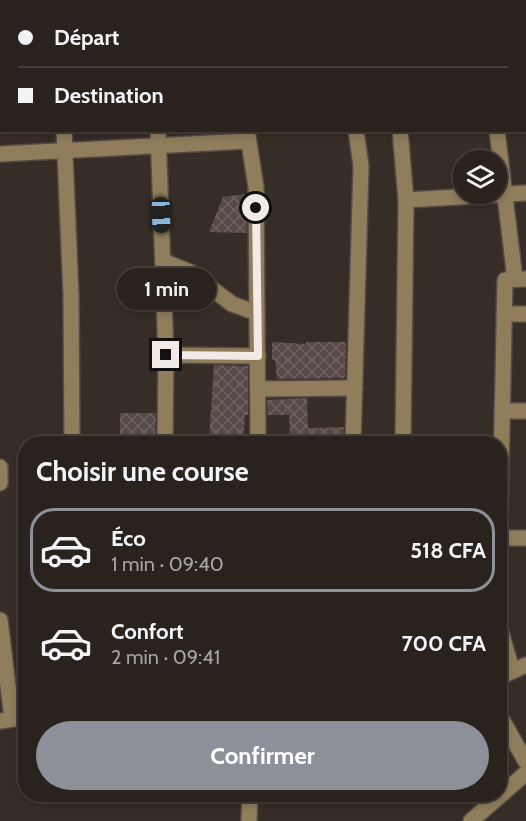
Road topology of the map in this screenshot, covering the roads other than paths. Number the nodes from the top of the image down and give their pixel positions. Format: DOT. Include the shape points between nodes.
graph roads {
  1 [pos="64,132"];
  2 [pos="356,132"];
  3 [pos="400,132"];
  4 [pos="496,132"];
  5 [pos="247,136"];
  6 [pos="159,138"];
  7 [pos="65,150"];
  8 [pos="499,150"];
  9 [pos="0,154"];
  10 [pos="526,193"];
  11 [pos="507,194"];
  12 [pos="453,197"];
  13 [pos="406,200"];
  14 [pos="507,204"];
  15 [pos="163,261"];
  16 [pos="520,279"];
  17 [pos="257,313"];
  18 [pos="504,314"];
  19 [pos="526,314"];
  20 [pos="166,355"];
  21 [pos="258,356"];
  22 [pos="355,388"];
  23 [pos="258,389"];
  24 [pos="502,411"];
  25 [pos="526,411"];
  26 [pos="72,436"];
  27 [pos="165,436"];
  28 [pos="258,436"];
  29 [pos="353,436"];
  30 [pos="403,436"];
  31 [pos="502,436"];
  32 [pos="0,467"];
  33 [pos="0,483"];
  34 [pos="507,538"];
  35 [pos="526,538"];
  36 [pos="0,620"];
  37 [pos="507,652"];
  38 [pos="512,670"];
  39 [pos="12,719"];
  40 [pos="507,728"];
  41 [pos="524,756"];
  42 [pos="526,773"];
  43 [pos="507,790"];
  44 [pos="250,802"];
  45 [pos="493,802"];
  46 [pos="249,821"];
  47 [pos="471,821"];
  1 -- 7 [label="street"];
  2 -- 22 [label="street" via="361,166"];
  3 -- 13 [label="street"];
  4 -- 8 [label="street"];
  5 -- 6 [label="street"];
  5 -- 17 [label="street" via="256,187"];
  6 -- 7 [label="street"];
  6 -- 15 [label="street"];
  7 -- 9 [label="street"];
  7 -- 26 [label="street"];
  10 -- 11 [label="street"];
  12 -- 13 [label="street"];
  13 -- 30 [label="street"];
  14 -- 16 [label="street"];
  15 -- 17 [label="street" via="190,272 232,304"];
  15 -- 20 [label="street"];
  16 -- 18 [label="street" via="505,280"];
  17 -- 21 [label="street"];
  18 -- 19 [label="street"];
  18 -- 24 [label="street"];
  20 -- 21 [label="street"];
  20 -- 27 [label="street"];
  21 -- 23 [label="street"];
  22 -- 23 [label="street"];
  22 -- 29 [label="street"];
  23 -- 28 [label="street"];
  24 -- 25 [label="street"];
  24 -- 31 [label="street"];
  32 -- 33 [label="street"];
  34 -- 35 [label="street"];
  36 -- 39 [label="street"];
  37 -- 38 [label="street"];
  40 -- 41 [label="street"];
  42 -- 43 [label="street"];
  44 -- 46 [label="street"];
  45 -- 47 [label="street"];
}
